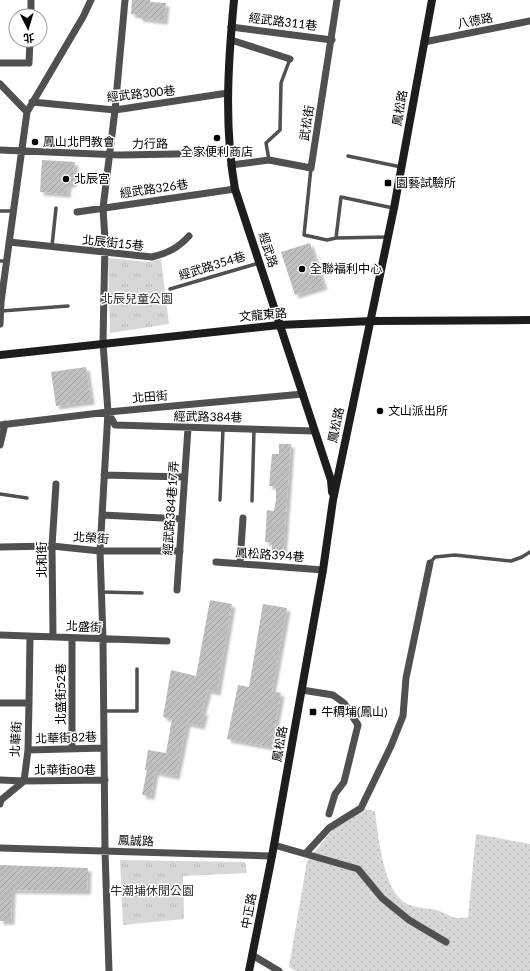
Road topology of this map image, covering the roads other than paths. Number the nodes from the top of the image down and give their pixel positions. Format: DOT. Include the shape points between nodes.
graph roads {
  1 [pos="91,0"];
  2 [pos="125,0"];
  3 [pos="234,0"];
  4 [pos="336,0"];
  5 [pos="432,0"];
  6 [pos="530,21"];
  7 [pos="231,27"];
  8 [pos="231,40"];
  9 [pos="332,40"];
  10 [pos="424,42"];
  11 [pos="30,48"];
  12 [pos="290,59"];
  13 [pos="0,63"];
  14 [pos="0,84"];
  15 [pos="228,93"];
  16 [pos="32,102"];
  17 [pos="115,110"];
  18 [pos="27,112"];
  19 [pos="0,150"];
  20 [pos="21,151"];
  21 [pos="229,153"];
  22 [pos="109,155"];
  23 [pos="348,156"];
  24 [pos="269,160"];
  25 [pos="230,165"];
  26 [pos="311,168"];
  27 [pos="402,168"];
  28 [pos="235,189"];
  29 [pos="56,208"];
  30 [pos="103,208"];
  31 [pos="394,208"];
  32 [pos="0,211"];
  33 [pos="13,211"];
  34 [pos="77,212"];
  35 [pos="189,236"];
  36 [pos="336,238"];
  37 [pos="389,238"];
  38 [pos="9,242"];
  39 [pos="52,247"];
  40 [pos="105,253"];
  41 [pos="3,261"];
  42 [pos="260,262"];
  43 [pos="170,289"];
  44 [pos="1,302"];
  45 [pos="68,306"];
  46 [pos="0,311"];
  47 [pos="372,320"];
  48 [pos="530,320"];
  49 [pos="0,324"];
  50 [pos="280,325"];
  51 [pos="104,343"];
  52 [pos="0,355"];
  53 [pos="302,394"];
  54 [pos="108,412"];
  55 [pos="2,425"];
  56 [pos="188,428"];
  57 [pos="223,429"];
  58 [pos="254,430"];
  59 [pos="314,431"];
  60 [pos="0,445"];
  61 [pos="104,474"];
  62 [pos="184,477"];
  63 [pos="56,484"];
  64 [pos="0,494"];
  65 [pos="27,498"];
  66 [pos="220,500"];
  67 [pos="333,500"];
  68 [pos="252,501"];
  69 [pos="102,515"];
  70 [pos="243,518"];
  71 [pos="182,520"];
  72 [pos="52,546"];
  73 [pos="0,547"];
  74 [pos="100,551"];
  75 [pos="180,552"];
  76 [pos="530,552"];
  77 [pos="216,562"];
  78 [pos="240,563"];
  79 [pos="430,563"];
  80 [pos="323,570"];
  81 [pos="177,590"];
  82 [pos="101,592"];
  83 [pos="142,593"];
  84 [pos="0,635"];
  85 [pos="53,636"];
  86 [pos="30,637"];
  87 [pos="72,638"];
  88 [pos="103,639"];
  89 [pos="167,641"];
  90 [pos="137,669"];
  91 [pos="302,690"];
  92 [pos="0,703"];
  93 [pos="29,703"];
  94 [pos="104,711"];
  95 [pos="104,748"];
  96 [pos="72,749"];
  97 [pos="28,750"];
  98 [pos="0,780"];
  99 [pos="105,780"];
  100 [pos="24,781"];
  101 [pos="0,804"];
  102 [pos="328,814"];
  103 [pos="274,845"];
  104 [pos="0,848"];
  105 [pos="105,851"];
  106 [pos="306,853"];
  107 [pos="272,856"];
  108 [pos="446,942"];
  109 [pos="252,955"];
  110 [pos="109,971"];
  111 [pos="249,971"];
  112 [pos="279,971"];
  1 -- 16 [label="street"];
  2 -- 17 [label="street"];
  3 -- 7 [label="street, 經武路"];
  4 -- 9 [label="street, 武松街"];
  5 -- 10 [label="street, 鳳松路"];
  6 -- 10 [label="street, 八德路"];
  7 -- 8 [label="street, 經武路"];
  7 -- 9 [label="street, 經武路311巷"];
  8 -- 12 [label="street"];
  8 -- 15 [label="street, 經武路"];
  9 -- 26 [label="street, 武松街"];
  10 -- 27 [label="street, 鳳松路"];
  11 -- 13 [label="street" via="29,63"];
  12 -- 24 [label="lane" via="281,83 280,130 266,143"];
  14 -- 18 [label="street"];
  15 -- 17 [label="street, 經武路300巷"];
  15 -- 21 [label="street, 經武路"];
  16 -- 17 [label="street, 經武路300巷"];
  16 -- 18 [label="street"];
  17 -- 22 [label="street"];
  18 -- 20 [label="street"];
  19 -- 20 [label="street, 力行路"];
  20 -- 22 [label="street, 力行路"];
  20 -- 33 [label="street"];
  21 -- 22 [label="street, 力行路"];
  21 -- 25 [label="street, 經武路"];
  22 -- 30 [label="street"];
  23 -- 27 [label="lane"];
  24 -- 25 [label="street"];
  24 -- 26 [label="street"];
  25 -- 28 [label="street, 經武路"];
  26 -- 36 [label="lane" via="304,235 327,240"];
  27 -- 31 [label="street, 鳳松路"];
  28 -- 30 [label="street, 經武路326巷"];
  28 -- 42 [label="street, 經武路"];
  29 -- 39 [label="lane"];
  30 -- 34 [label="street, 經武路326巷"];
  30 -- 40 [label="street"];
  31 -- 36 [label="lane" via="342,197"];
  31 -- 37 [label="street, 鳳松路"];
  32 -- 33 [label="lane"];
  33 -- 38 [label="street"];
  35 -- 40 [label="street, 北辰街15巷" via="178,248 152,257"];
  36 -- 37 [label="lane"];
  37 -- 47 [label="street, 鳳松路"];
  38 -- 39 [label="street, 北辰街15巷"];
  38 -- 41 [label="street"];
  39 -- 40 [label="street, 北辰街15巷"];
  40 -- 51 [label="street"];
  41 -- 44 [label="street"];
  42 -- 43 [label="lane, 經武路354巷"];
  42 -- 50 [label="street, 經武路"];
  44 -- 46 [label="street"];
  45 -- 46 [label="lane"];
  46 -- 49 [label="street"];
  47 -- 48 [label="street, 文龍東路"];
  47 -- 50 [label="street, 文龍東路"];
  47 -- 67 [label="street, 鳳松路"];
  50 -- 51 [label="street, 文龍東路"];
  50 -- 53 [label="street, 經武路"];
  51 -- 52 [label="street, 文龍東路"];
  51 -- 54 [label="street"];
  53 -- 54 [label="street, 北田街"];
  53 -- 59 [label="street, 經武路"];
  54 -- 55 [label="street, 北田街"];
  54 -- 56 [label="street, 經武路384巷" via="115,425"];
  54 -- 61 [label="street"];
  55 -- 60 [label="street"];
  56 -- 57 [label="street, 經武路384巷"];
  56 -- 62 [label="street, 經武路384巷17弄"];
  57 -- 58 [label="street, 經武路384巷"];
  57 -- 66 [label="lane"];
  58 -- 59 [label="street, 經武路384巷"];
  58 -- 68 [label="lane"];
  59 -- 67 [label="street, 經武路" via="331,480"];
  61 -- 62 [label="street"];
  61 -- 69 [label="street"];
  62 -- 71 [label="street, 經武路384巷17弄"];
  63 -- 72 [label="street, 北和街"];
  64 -- 65 [label="lane"];
  67 -- 80 [label="street, 鳳松路"];
  69 -- 71 [label="street"];
  69 -- 74 [label="street"];
  70 -- 78 [label="street"];
  71 -- 75 [label="street, 經武路384巷17弄"];
  72 -- 73 [label="street, 北榮街"];
  72 -- 74 [label="street, 北榮街"];
  72 -- 85 [label="street, 北和街"];
  74 -- 75 [label="street, 北榮街"];
  74 -- 82 [label="street"];
  75 -- 81 [label="street, 經武路384巷17弄"];
  76 -- 79 [label="lane" via="511,560 455,555 436,556"];
  77 -- 78 [label="street, 鳳松路394巷"];
  78 -- 80 [label="street, 鳳松路394巷"];
  79 -- 106 [label="street" via="406,678 403,716 391,746 361,808 329,828"];
  80 -- 91 [label="street, 鳳松路"];
  82 -- 83 [label="lane"];
  82 -- 88 [label="street"];
  84 -- 86 [label="street, 北盛街"];
  85 -- 86 [label="street, 北盛街"];
  85 -- 87 [label="street, 北盛街"];
  86 -- 93 [label="street"];
  87 -- 88 [label="street, 北盛街"];
  87 -- 96 [label="street, 北盛街52巷"];
  88 -- 89 [label="street, 北盛街"];
  88 -- 94 [label="street"];
  90 -- 94 [label="lane" via="137,711"];
  91 -- 102 [label="street" via="333,695 344,704 358,725 344,782 335,794"];
  91 -- 103 [label="street, 鳳松路"];
  92 -- 93 [label="street, 北華街"];
  93 -- 97 [label="street, 北華街"];
  94 -- 95 [label="street"];
  95 -- 96 [label="street, 北華街82巷"];
  95 -- 99 [label="street"];
  96 -- 97 [label="street, 北華街82巷"];
  97 -- 100 [label="street, 北華街"];
  98 -- 100 [label="street"];
  99 -- 100 [label="street, 北華街80巷"];
  99 -- 105 [label="street"];
  100 -- 101 [label="street" via="1,800"];
  103 -- 106 [label="street"];
  103 -- 107 [label="street, 鳳松路"];
  104 -- 105 [label="street, 鳳誠路"];
  105 -- 107 [label="street, 鳳誠路"];
  105 -- 110 [label="street"];
  106 -- 108 [label="street" via="358,869 382,898 409,920"];
  107 -- 109 [label="street, 中正路"];
  109 -- 111 [label="street, 中正路"];
  109 -- 112 [label="street"];
}
